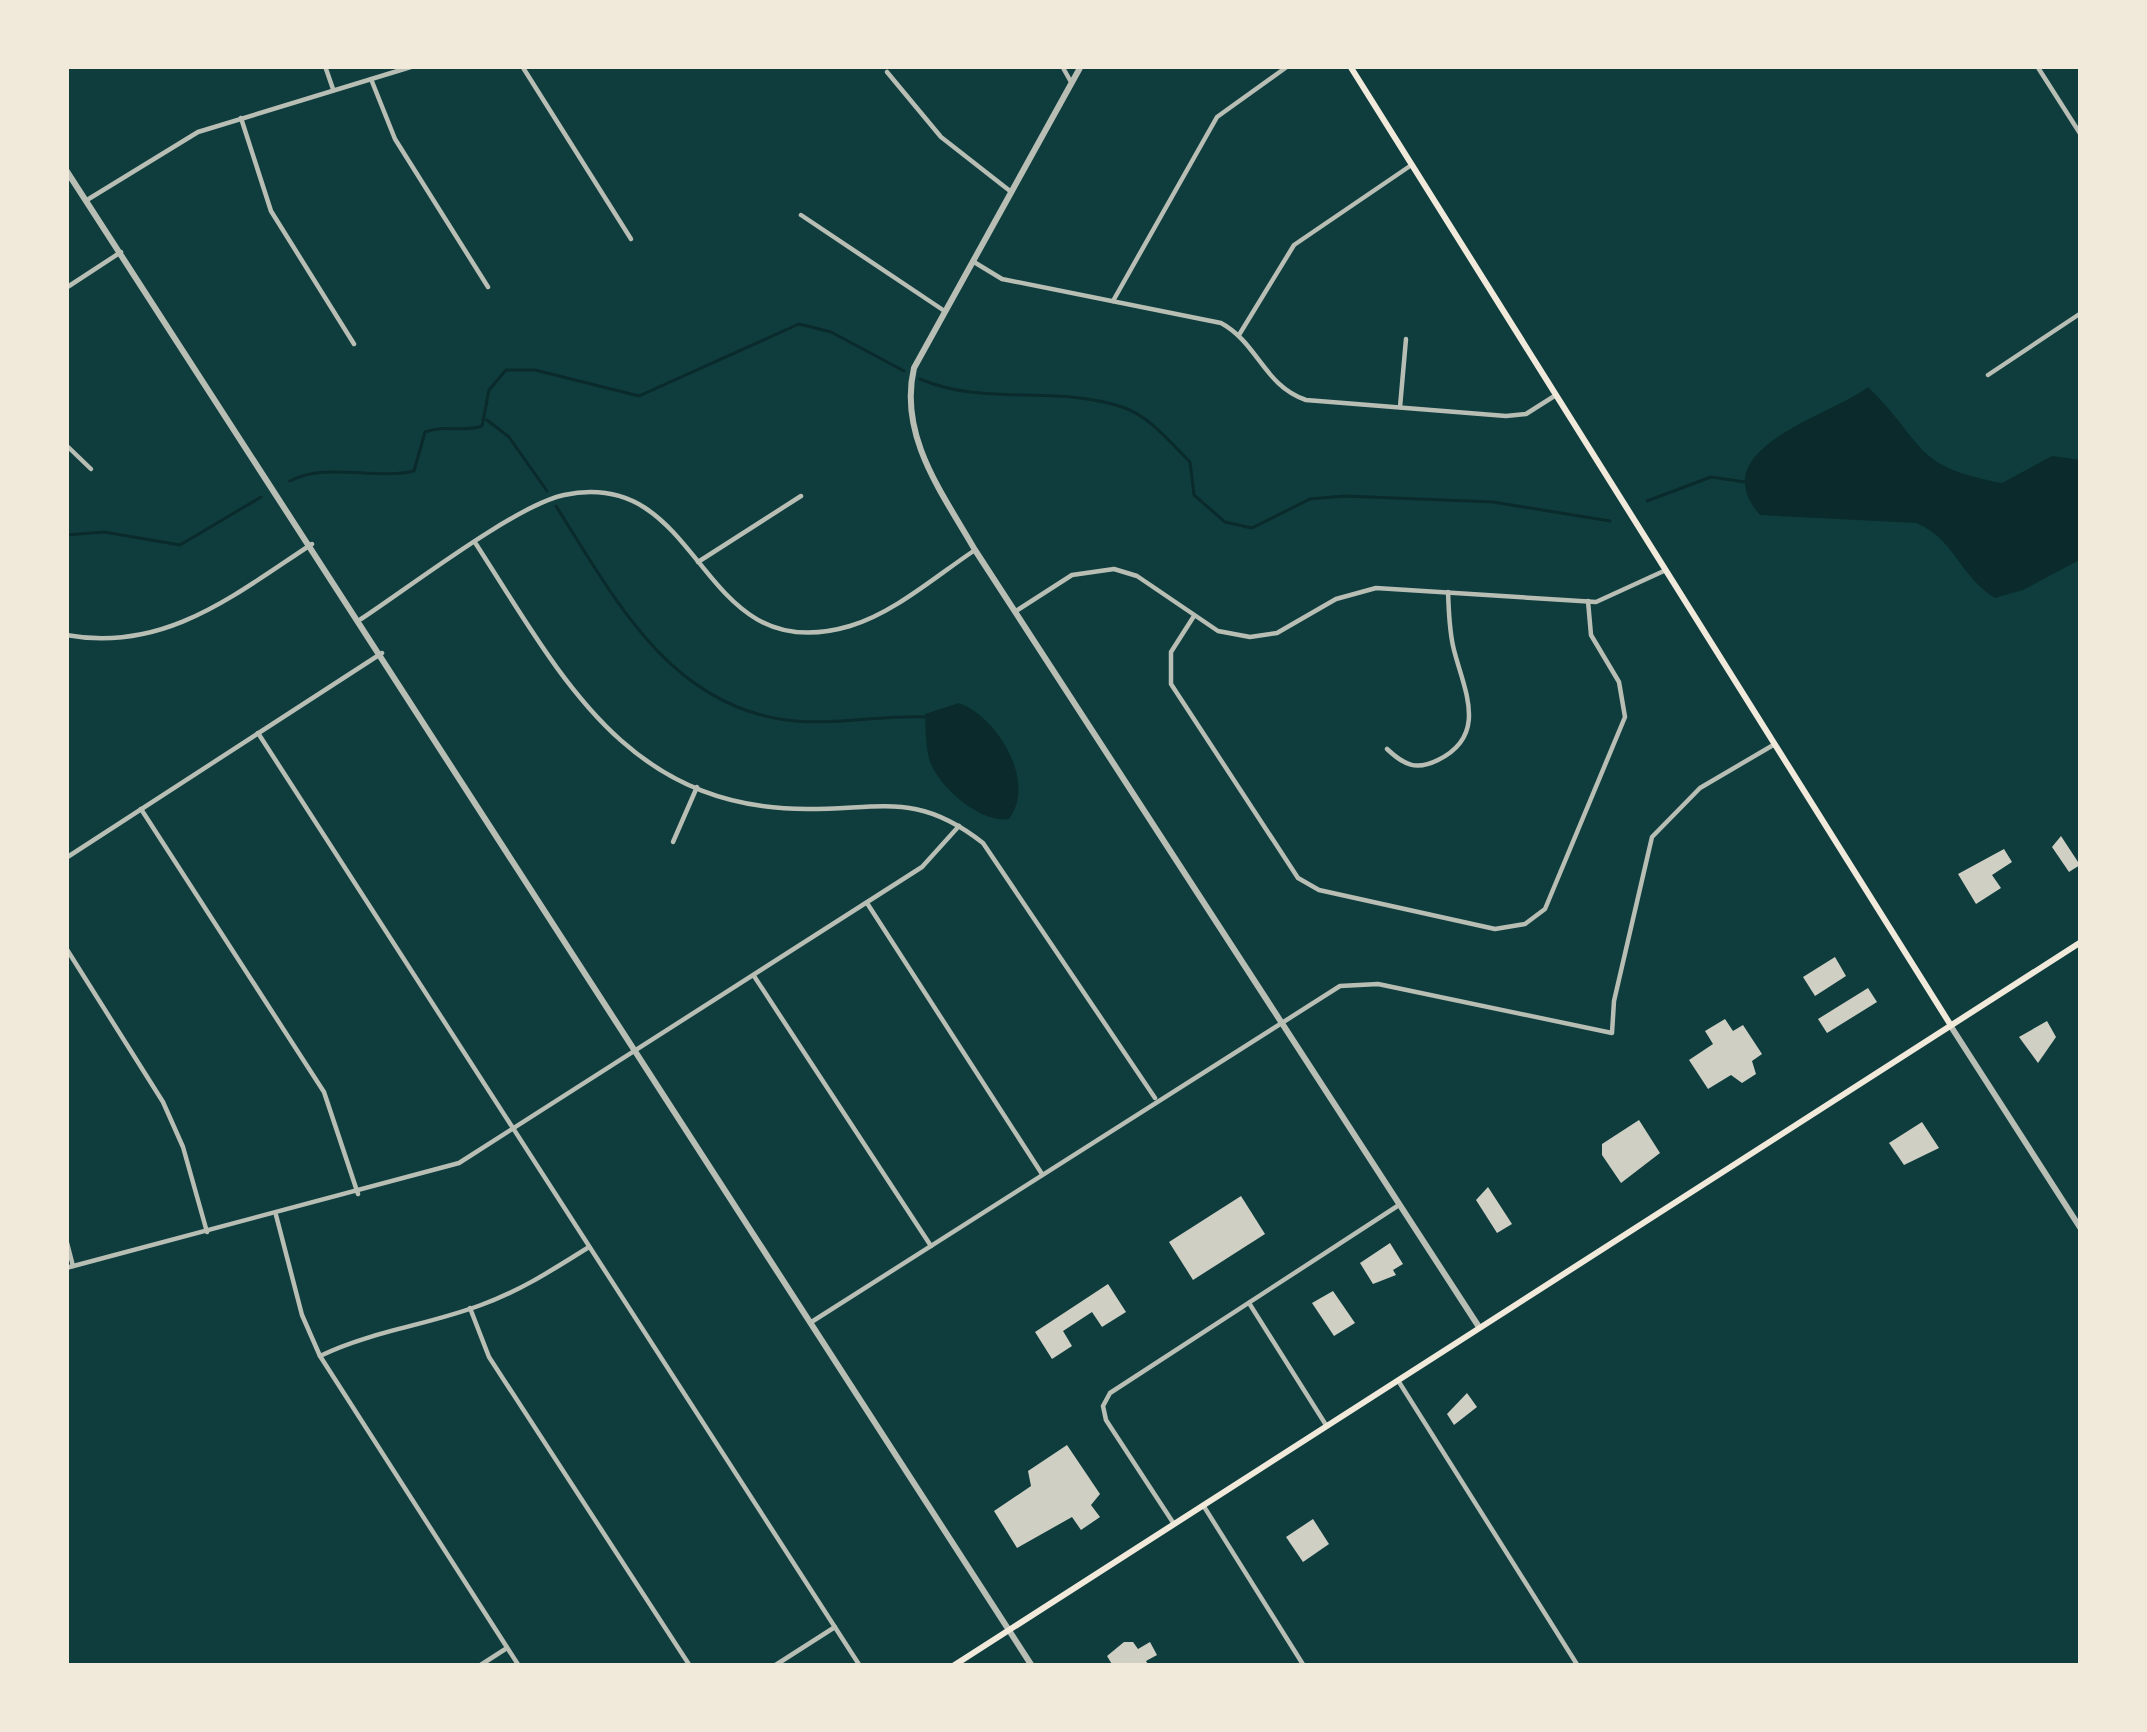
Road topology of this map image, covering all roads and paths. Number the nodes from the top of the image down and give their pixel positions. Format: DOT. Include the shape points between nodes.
graph roads {
  1 [pos="326,66"];
  2 [pos="414,66"];
  3 [pos="522,66"];
  4 [pos="1062,66"];
  5 [pos="1082,66"];
  6 [pos="1288,66"];
  7 [pos="1350,66"];
  8 [pos="2037,66"];
  9 [pos="887,72"];
  10 [pos="370,79"];
  11 [pos="1072,82"];
  12 [pos="333,90"];
  13 [pos="242,118"];
  14 [pos="2081,135"];
  15 [pos="1412,165"];
  16 [pos="66,170"];
  17 [pos="1010,191"];
  18 [pos="87,200"];
  19 [pos="801,215"];
  20 [pos="631,239"];
  21 [pos="122,252"];
  22 [pos="971,260"];
  23 [pos="488,287"];
  24 [pos="66,288"];
  25 [pos="1113,301"];
  26 [pos="943,310"];
  27 [pos="2081,313"];
  28 [pos="1239,334"];
  29 [pos="1406,339"];
  30 [pos="354,344"];
  31 [pos="1988,375"];
  32 [pos="1556,395"];
  33 [pos="1400,407"];
  34 [pos="66,446"];
  35 [pos="91,469"];
  36 [pos="802,496"];
  37 [pos="312,544"];
  38 [pos="476,544"];
  39 [pos="976,550"];
  40 [pos="698,562"];
  41 [pos="1666,570"];
  42 [pos="1448,592"];
  43 [pos="1588,601"];
  44 [pos="1016,611"];
  45 [pos="1194,616"];
  46 [pos="361,619"];
  47 [pos="66,634"];
  48 [pos="382,653"];
  49 [pos="258,734"];
  50 [pos="1775,744"];
  51 [pos="1387,749"];
  52 [pos="698,787"];
  53 [pos="141,809"];
  54 [pos="959,826"];
  55 [pos="674,842"];
  56 [pos="66,857"];
  57 [pos="867,903"];
  58 [pos="2081,942"];
  59 [pos="66,948"];
  60 [pos="754,976"];
  61 [pos="1280,1022"];
  62 [pos="1951,1025"];
  63 [pos="638,1050"];
  64 [pos="1156,1100"];
  65 [pos="514,1130"];
  66 [pos="1042,1174"];
  67 [pos="358,1193"];
  68 [pos="1400,1205"];
  69 [pos="276,1214"];
  70 [pos="2081,1229"];
  71 [pos="207,1232"];
  72 [pos="66,1239"];
  73 [pos="931,1246"];
  74 [pos="589,1247"];
  75 [pos="69,1267"];
  76 [pos="1249,1303"];
  77 [pos="470,1308"];
  78 [pos="813,1321"];
  79 [pos="1479,1328"];
  80 [pos="320,1356"];
  81 [pos="1398,1380"];
  82 [pos="1327,1426"];
  83 [pos="1203,1505"];
  84 [pos="1174,1524"];
  85 [pos="835,1627"];
  86 [pos="1010,1631"];
  87 [pos="507,1648"];
  88 [pos="479,1666"];
  89 [pos="519,1666"];
  90 [pos="690,1666"];
  91 [pos="774,1666"];
  92 [pos="860,1666"];
  93 [pos="953,1666"];
  94 [pos="1032,1666"];
  95 [pos="1304,1666"];
  96 [pos="1578,1666"];
  1 -- 12 [label="street"];
  2 -- 10 [label="street"];
  3 -- 20 [label="street"];
  4 -- 11 [label="street"];
  5 -- 11 [label="street"];
  6 -- 25 [label="street" via="1217,117"];
  7 -- 15 [label="main road"];
  8 -- 14 [label="street"];
  9 -- 17 [label="street" via="941,137"];
  10 -- 12 [label="street"];
  10 -- 23 [label="street" via="395,139"];
  11 -- 17 [label="street"];
  12 -- 13 [label="street"];
  13 -- 18 [label="street" via="173,144"];
  13 -- 30 [label="street" via="271,211"];
  15 -- 28 [label="street" via="1294,245"];
  15 -- 32 [label="main road"];
  16 -- 18 [label="street"];
  17 -- 22 [label="street"];
  18 -- 21 [label="street"];
  19 -- 26 [label="street"];
  21 -- 24 [label="street"];
  21 -- 37 [label="street"];
  22 -- 25 [label="street" via="1002,279"];
  22 -- 26 [label="street"];
  25 -- 28 [label="street" via="1215,321"];
  26 -- 39 [label="street" via="909,397 930,472"];
  27 -- 31 [label="street"];
  28 -- 33 [label="street" via="1269,378 1299,398"];
  29 -- 33 [label="street"];
  32 -- 33 [label="street" via="1520,416"];
  32 -- 41 [label="main road"];
  34 -- 35 [label="street"];
  36 -- 40 [label="street"];
  37 -- 46 [label="street"];
  37 -- 47 [label="street" via="175,628 125,639"];
  38 -- 40 [label="street" via="551,499 602,493 662,518"];
  38 -- 46 [label="street"];
  38 -- 52 [label="street" via="586,710 643,758"];
  39 -- 40 [label="street" via="872,617 816,632 779,628 740,610"];
  39 -- 44 [label="street"];
  41 -- 43 [label="street" via="1616,597"];
  41 -- 50 [label="main road"];
  42 -- 43 [label="street"];
  42 -- 45 [label="street" via="1361,590 1250,638"];
  42 -- 51 [label="street" via="1470,723 1449,754 1423,766"];
  43 -- 45 [label="street" via="1592,635 1624,694 1622,732 1578,819 1552,899 1536,917 1505,929 1319,890 1296,876 1172,684 1171,652"];
  44 -- 45 [label="street" via="1072,575 1106,568 1137,577"];
  44 -- 61 [label="street"];
  46 -- 48 [label="street"];
  48 -- 49 [label="street"];
  48 -- 63 [label="street"];
  49 -- 53 [label="street"];
  49 -- 65 [label="street"];
  50 -- 61 [label="street" via="1700,788 1652,837 1612,1033 1378,984 1340,986"];
  50 -- 62 [label="main road"];
  52 -- 54 [label="street" via="793,809 906,804"];
  52 -- 55 [label="street"];
  53 -- 56 [label="street"];
  53 -- 67 [label="street" via="324,1092"];
  54 -- 57 [label="street" via="922,866"];
  54 -- 64 [label="street" via="1002,864"];
  57 -- 60 [label="street"];
  57 -- 66 [label="street"];
  58 -- 62 [label="main road"];
  59 -- 71 [label="street" via="163,1102"];
  60 -- 63 [label="street"];
  60 -- 73 [label="street"];
  61 -- 64 [label="street"];
  61 -- 68 [label="street"];
  62 -- 70 [label="street"];
  62 -- 79 [label="main road"];
  63 -- 65 [label="street"];
  63 -- 78 [label="street"];
  64 -- 66 [label="street"];
  65 -- 67 [label="street" via="446,1169"];
  65 -- 74 [label="street"];
  66 -- 73 [label="street"];
  67 -- 69 [label="street"];
  68 -- 76 [label="street"];
  68 -- 79 [label="street"];
  69 -- 71 [label="street"];
  69 -- 80 [label="street"];
  71 -- 75 [label="street"];
  72 -- 75 [label="street"];
  73 -- 78 [label="street"];
  74 -- 77 [label="street"];
  74 -- 85 [label="street"];
  76 -- 82 [label="street"];
  76 -- 84 [label="street" via="1103,1406"];
  77 -- 80 [label="street"];
  77 -- 90 [label="street" via="489,1357"];
  78 -- 86 [label="street"];
  79 -- 81 [label="main road"];
  80 -- 87 [label="street"];
  81 -- 82 [label="main road"];
  81 -- 96 [label="street"];
  82 -- 83 [label="main road"];
  83 -- 84 [label="main road"];
  83 -- 95 [label="street"];
  84 -- 86 [label="main road"];
  85 -- 91 [label="street"];
  85 -- 92 [label="street"];
  86 -- 93 [label="main road"];
  86 -- 94 [label="street"];
  87 -- 88 [label="street"];
  87 -- 89 [label="street"];
}
